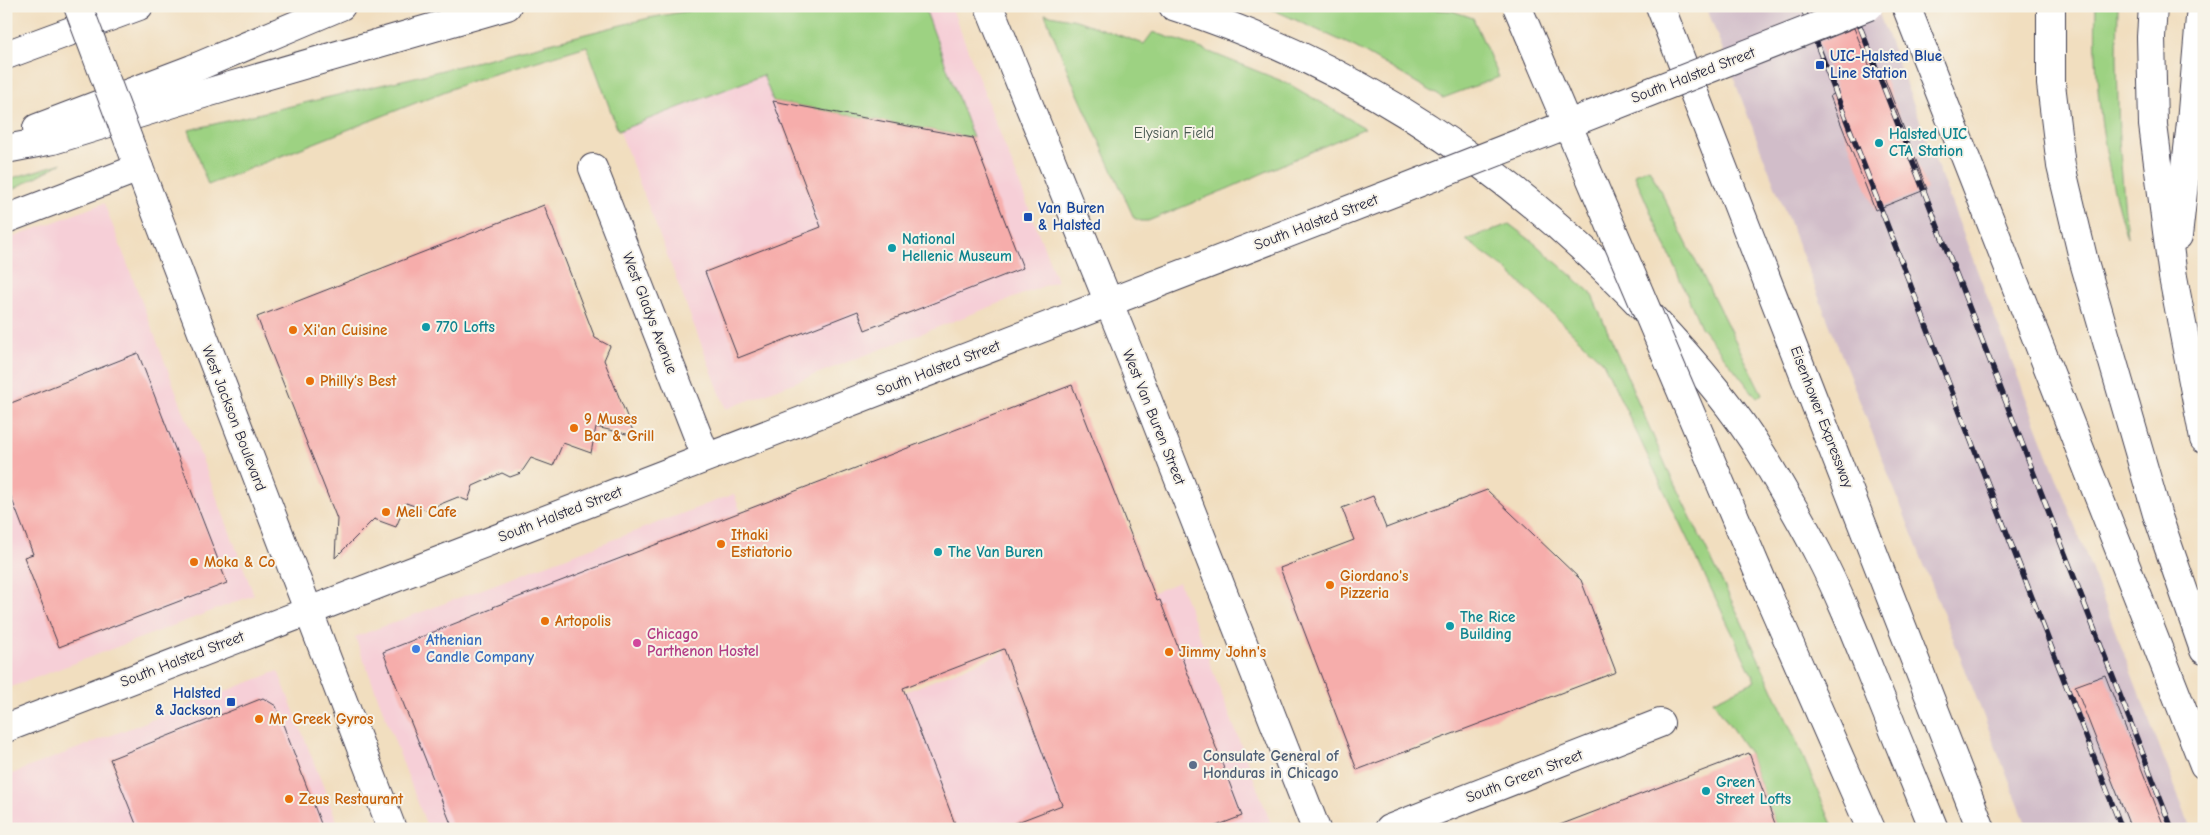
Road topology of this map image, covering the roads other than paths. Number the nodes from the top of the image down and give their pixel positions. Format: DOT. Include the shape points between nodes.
graph roads {
  1 [pos="78,6"];
  2 [pos="139,6"];
  3 [pos="342,6"];
  4 [pos="507,6"];
  5 [pos="989,6"];
  6 [pos="1173,6"];
  7 [pos="1517,6"];
  8 [pos="1660,6"];
  9 [pos="1869,6"];
  10 [pos="1906,6"];
  11 [pos="2051,6"];
  12 [pos="2154,6"];
  13 [pos="2201,6"];
  14 [pos="6,55"];
  15 [pos="6,142"];
  16 [pos="6,149"];
  17 [pos="135,157"];
  18 [pos="593,168"];
  19 [pos="6,219"];
  20 [pos="2173,277"];
  21 [pos="1108,303"];
  22 [pos="2204,439"];
  23 [pos="706,458"];
  24 [pos="308,611"];
  25 [pos="2204,650"];
  26 [pos="1660,723"];
  27 [pos="6,728"];
  28 [pos="2204,765"];
  29 [pos="392,829"];
  30 [pos="1316,829"];
  31 [pos="1389,829"];
  32 [pos="1871,829"];
  33 [pos="1934,829"];
  34 [pos="1981,829"];
  1 -- 17 [label="main road, West Jackson Boulevard, bridge"];
  2 -- 14 [label="main road"];
  3 -- 15 [label="main road" via="192,70"];
  4 -- 16 [label="main road" via="53,140"];
  5 -- 21 [label="main road, West Van Buren Street"];
  6 -- 33 [label="main road" via="1304,58 1372,93 1443,136 1552,220 1620,283 1679,346 1762,454 1818,553 1843,604"];
  7 -- 32 [label="main road, bridge"];
  8 -- 34 [label="main road, Eisenhower Expressway"];
  9 -- 21 [label="main road, South Halsted Street, bridge"];
  10 -- 28 [label="main road"];
  11 -- 25 [label="main road" via="2051,84 2062,166 2084,262 2157,514"];
  12 -- 20 [label="main road" via="2153,125"];
  13 -- 20 [label="main road" via="2192,123"];
  17 -- 19 [label="main road"];
  17 -- 24 [label="main road, West Jackson Boulevard"];
  18 -- 23 [label="main road, West Gladys Avenue"];
  20 -- 22 [label="main road"];
  21 -- 23 [label="main road, South Halsted Street"];
  21 -- 30 [label="main road, West Van Buren Street"];
  23 -- 24 [label="main road, South Halsted Street"];
  24 -- 27 [label="main road, South Halsted Street"];
  24 -- 29 [label="main road, West Jackson Boulevard"];
  26 -- 31 [label="main road, South Green Street"];
}
